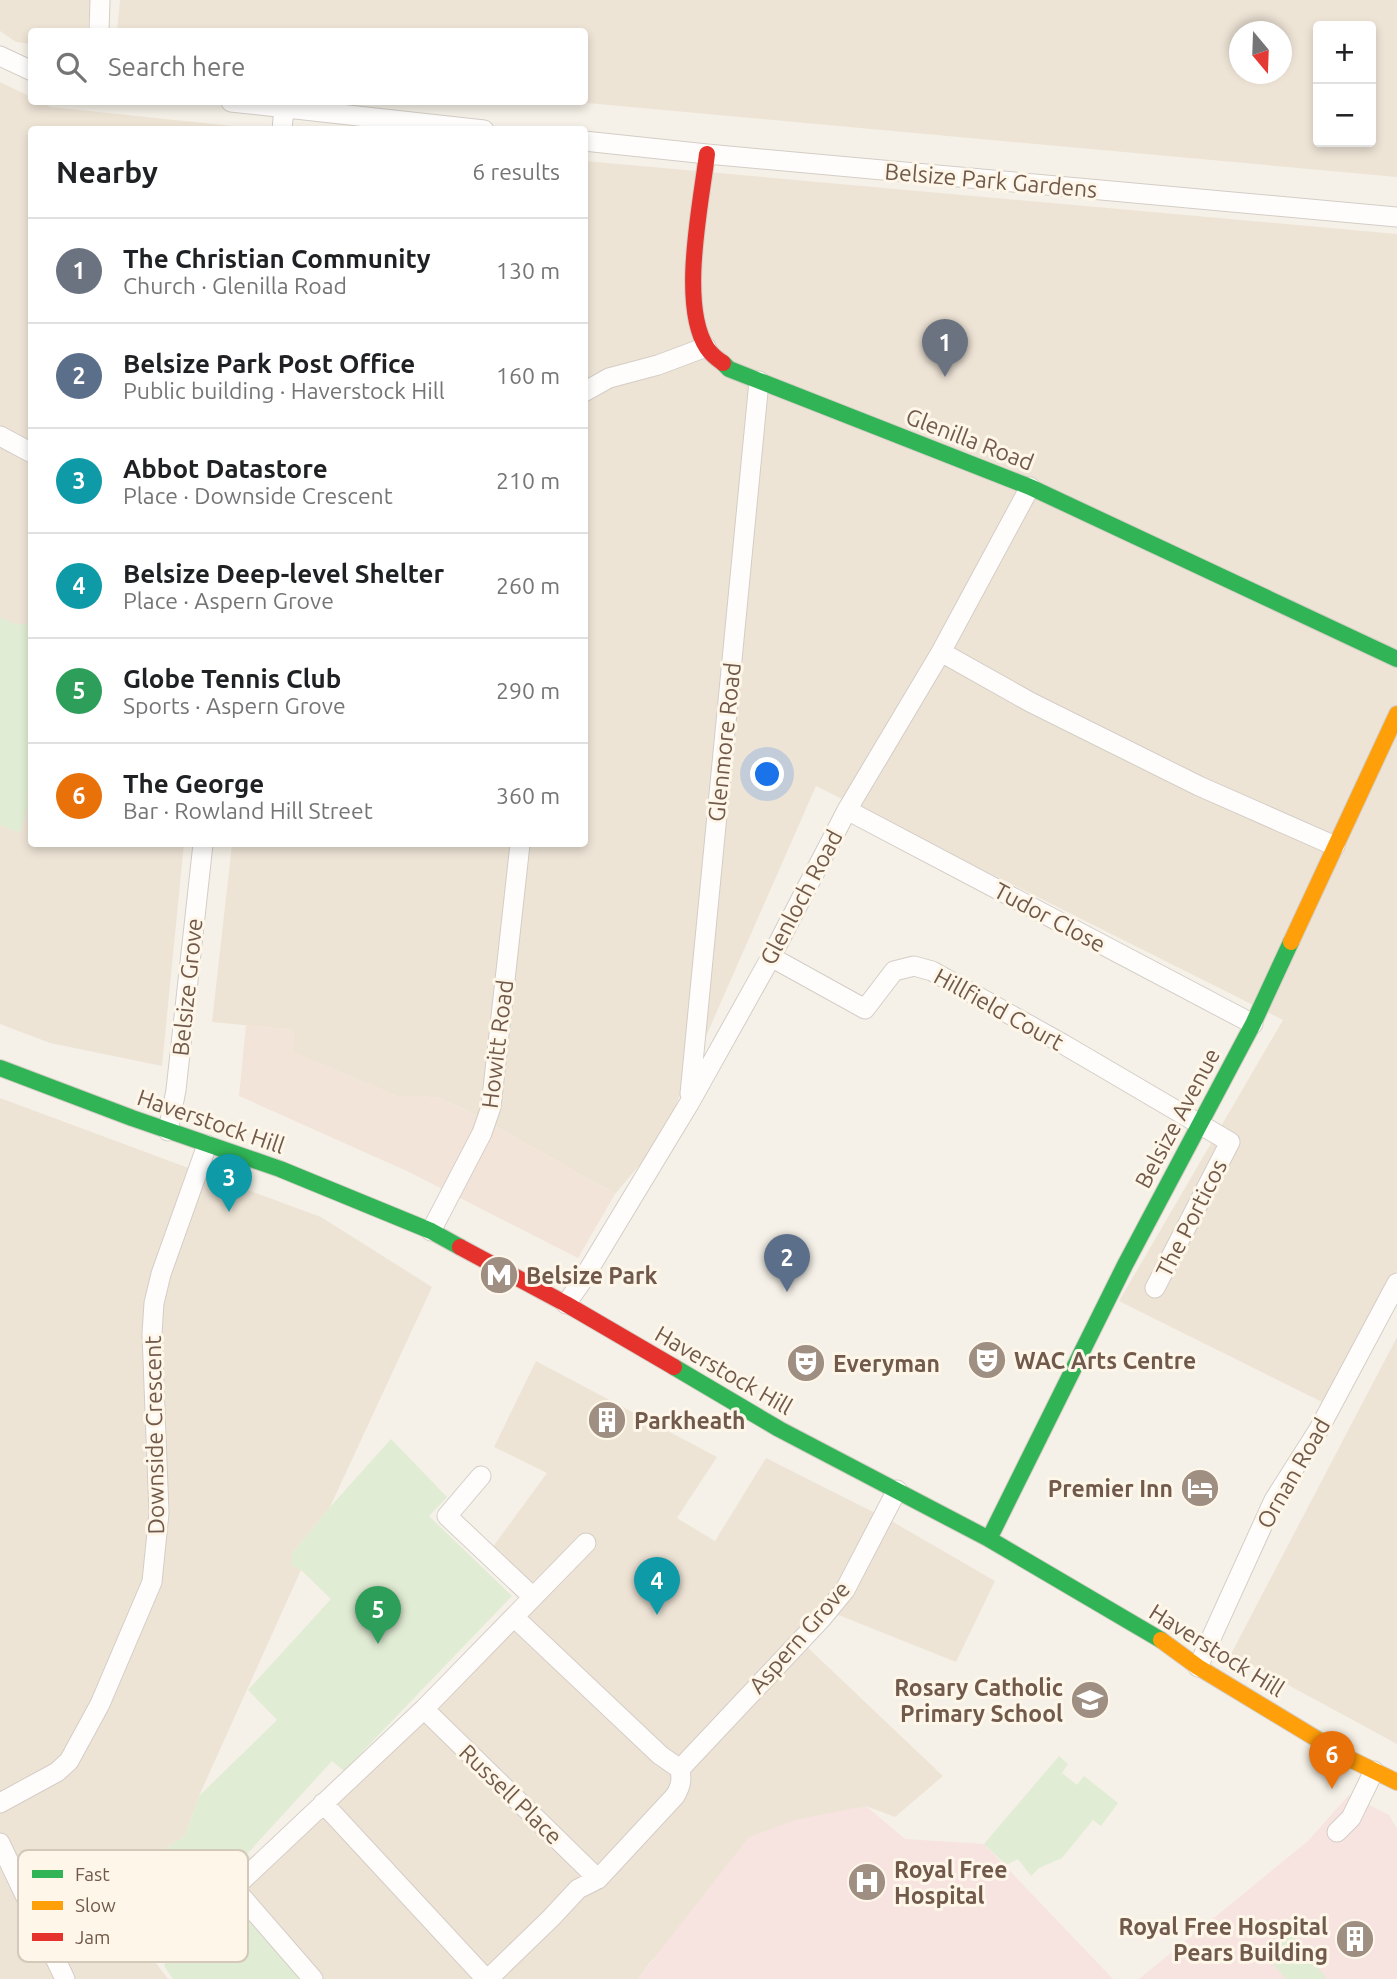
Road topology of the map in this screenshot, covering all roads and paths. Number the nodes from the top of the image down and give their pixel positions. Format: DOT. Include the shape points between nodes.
graph roads {
  1 [pos="100,0"];
  2 [pos="99,28"];
  3 [pos="0,56"];
  4 [pos="28,69"];
  5 [pos="258,105"];
  6 [pos="284,108"];
  7 [pos="282,126"];
  8 [pos="448,126"];
  9 [pos="588,141"];
  10 [pos="707,154"];
  11 [pos="1397,217"];
  12 [pos="706,347"];
  13 [pos="759,382"];
  14 [pos="588,390"];
  15 [pos="0,426"];
  16 [pos="16,444"];
  17 [pos="1030,487"];
  18 [pos="941,652"];
  19 [pos="1397,659"];
  20 [pos="1397,714"];
  21 [pos="847,810"];
  22 [pos="1335,846"];
  23 [pos="203,847"];
  24 [pos="520,847"];
  25 [pos="771,957"];
  26 [pos="1253,1024"];
  27 [pos="0,1068"];
  28 [pos="690,1102"];
  29 [pos="1200,1123"];
  30 [pos="168,1131"];
  31 [pos="207,1145"];
  32 [pos="431,1231"];
  33 [pos="1396,1287"];
  34 [pos="1155,1289"];
  35 [pos="566,1304"];
  36 [pos="481,1476"];
  37 [pos="897,1490"];
  38 [pos="989,1539"];
  39 [pos="586,1543"];
  40 [pos="533,1597"];
  41 [pos="514,1617"];
  42 [pos="1198,1667"];
  43 [pos="424,1709"];
  44 [pos="680,1769"];
  45 [pos="1388,1778"];
  46 [pos="0,1803"];
  47 [pos="317,1809"];
  48 [pos="1337,1832"];
  49 [pos="0,1843"];
  50 [pos="248,1875"];
  51 [pos="598,1879"];
  52 [pos="18,1881"];
  53 [pos="248,1904"];
  54 [pos="57,1962"];
  55 [pos="65,1979"];
  56 [pos="313,1979"];
  57 [pos="487,1979"];
  1 -- 2 [label="street"];
  3 -- 4 [label="street"];
  5 -- 6 [label="street"];
  6 -- 7 [label="street"];
  6 -- 8 [label="street"];
  9 -- 10 [label="street, Belsize Park Gardens"];
  10 -- 11 [label="street, Belsize Park Gardens"];
  10 -- 12 [label="street, Glenilla Road" via="693,305"];
  12 -- 13 [label="street, Glenilla Road" via="729,369"];
  12 -- 14 [label="street" via="608,378"];
  13 -- 17 [label="street, Glenilla Road"];
  13 -- 28 [label="street, Glenmore Road"];
  15 -- 16 [label="street"];
  17 -- 18 [label="street, Glenloch Road"];
  17 -- 19 [label="street, Glenilla Road"];
  18 -- 21 [label="street, Glenloch Road"];
  18 -- 22 [label="street" via="1187,780"];
  20 -- 22 [label="street, Belsize Avenue"];
  21 -- 25 [label="street, Glenloch Road"];
  21 -- 26 [label="street, Tudor Close"];
  22 -- 26 [label="street, Belsize Avenue"];
  23 -- 30 [label="street, Belsize Grove"];
  24 -- 32 [label="street, Howitt Road" via="491,1107"];
  25 -- 28 [label="street, Glenloch Road"];
  25 -- 29 [label="street, Hillfield Court" via="865,1009 894,971 914,966 932,971"];
  26 -- 29 [label="street, Belsize Avenue"];
  27 -- 30 [label="street, Haverstock Hill"];
  28 -- 35 [label="street, Glenloch Road"];
  29 -- 34 [label="street, The Porticos" via="1230,1142"];
  29 -- 38 [label="street, Belsize Avenue"];
  30 -- 31 [label="street, Haverstock Hill"];
  31 -- 32 [label="street, Haverstock Hill" via="280,1169"];
  31 -- 46 [label="street, Downside Crescent" via="154,1303 159,1513 152,1582 100,1704 69,1761"];
  32 -- 35 [label="street, Haverstock Hill"];
  33 -- 42 [label="street, Ornan Road" via="1319,1429 1274,1500"];
  35 -- 37 [label="street, Haverstock Hill" via="756,1416"];
  36 -- 40 [label="street" via="447,1516"];
  37 -- 38 [label="street, Haverstock Hill"];
  37 -- 44 [label="street, Aspern Grove" via="845,1590"];
  38 -- 42 [label="street, Haverstock Hill" via="1156,1637"];
  39 -- 40 [label="street"];
  40 -- 41 [label="street"];
  41 -- 43 [label="street"];
  41 -- 44 [label="street"];
  42 -- 45 [label="street, Haverstock Hill"];
  43 -- 47 [label="street"];
  43 -- 51 [label="street, Russell Place"];
  44 -- 51 [label="street, Aspern Grove" via="682,1779 675,1796"];
  45 -- 48 [label="street"];
  47 -- 50 [label="street"];
  47 -- 57 [label="street, Aspern Grove"];
  49 -- 52 [label="street"];
  51 -- 57 [label="street, Aspern Grove" via="578,1889"];
  53 -- 56 [label="street"];
  54 -- 55 [label="street"];
}
